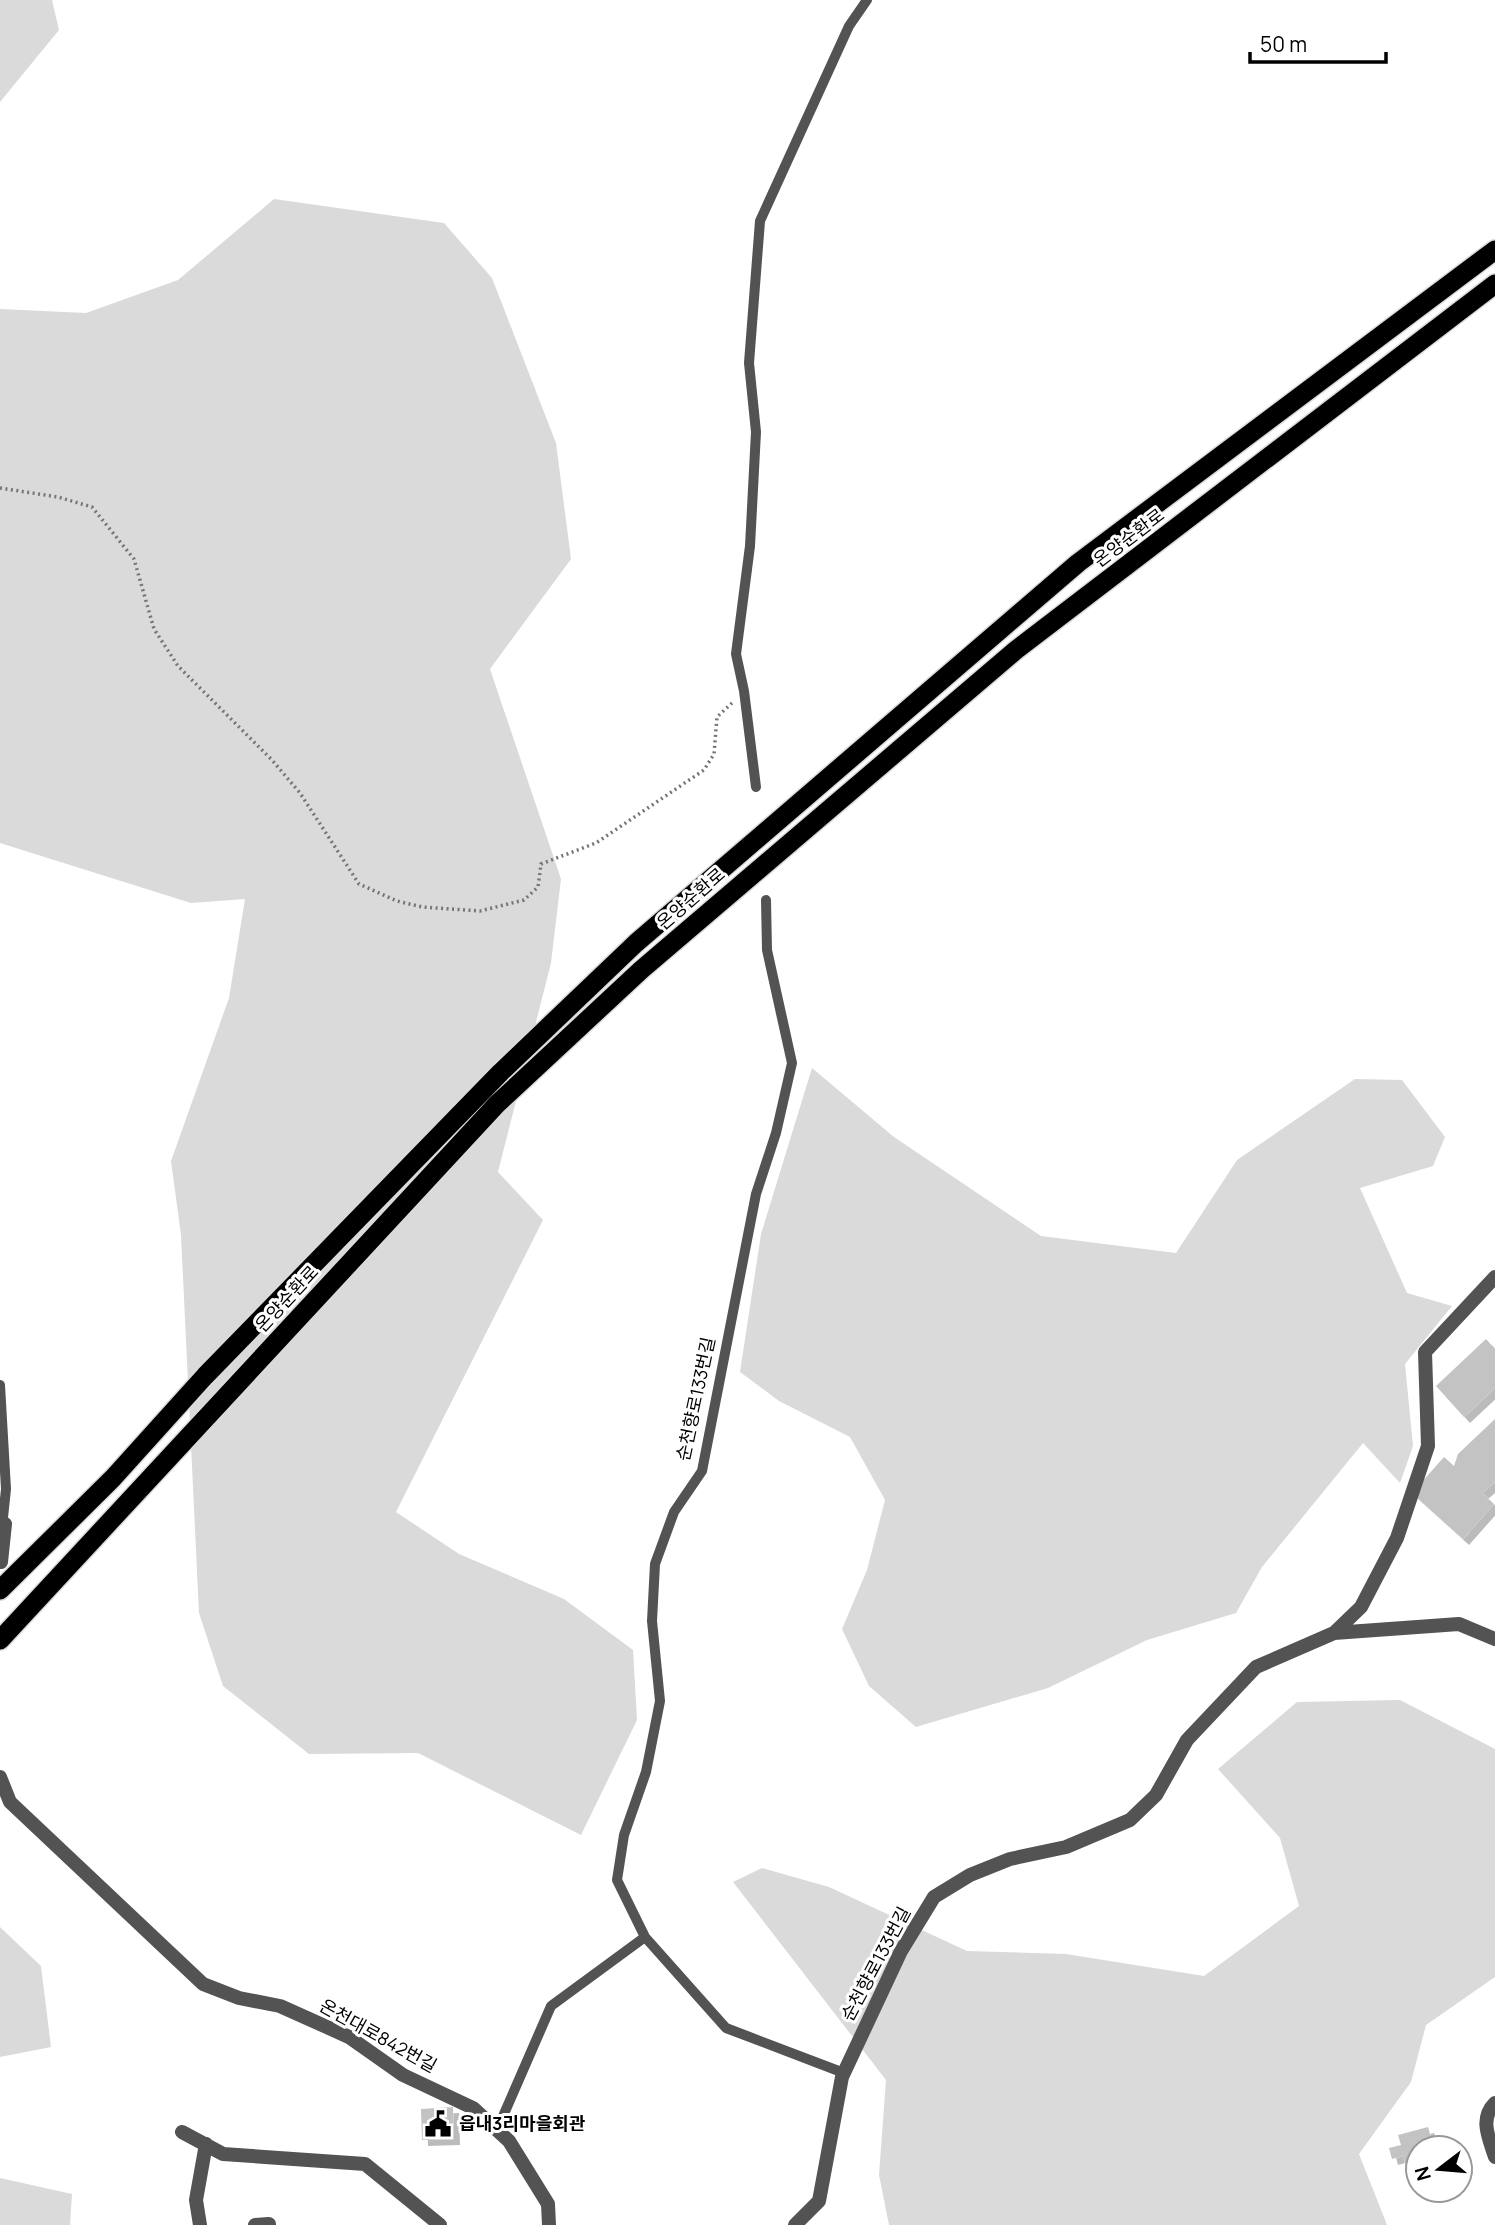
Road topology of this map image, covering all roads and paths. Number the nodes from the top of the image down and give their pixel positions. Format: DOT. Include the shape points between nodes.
graph roads {
  1 [pos="867,0"];
  2 [pos="1495,250"];
  3 [pos="1495,284"];
  4 [pos="0,488"];
  5 [pos="744,691"];
  6 [pos="756,787"];
  7 [pos="766,900"];
  8 [pos="1495,1276"];
  9 [pos="0,1385"];
  10 [pos="2,1527"];
  11 [pos="1,1562"];
  12 [pos="0,1590"];
  13 [pos="1334,1633"];
  14 [pos="1495,1639"];
  15 [pos="0,1640"];
  16 [pos="0,1777"];
  17 [pos="645,1937"];
  18 [pos="844,2073"];
  19 [pos="1495,2103"];
  20 [pos="497,2130"];
  21 [pos="182,2132"];
  22 [pos="206,2144"];
  23 [pos="1495,2157"];
  24 [pos="200,2225"];
  25 [pos="440,2225"];
  26 [pos="549,2225"];
  27 [pos="795,2225"];
  1 -- 5 [label="lane" via="849,26 760,221 749,363 756,432 750,546 736,654"];
  2 -- 12 [label="highway, 온양순환로" via="1078,563 655,926 501,1072"];
  3 -- 15 [label="highway, 온양순환로" via="1016,650 641,970 497,1104"];
  4 -- 5 [label="path" via="92,507 134,559 154,629 178,666 293,784 359,884 397,901 480,911 524,900 538,887 541,864 596,843 704,770 714,754 717,717"];
  5 -- 6 [label="lane"];
  7 -- 17 [label="lane, 순천향로133번길" via="767,950 792,1063 756,1194 702,1471 674,1512 655,1564 652,1622 660,1701 646,1772 624,1835 617,1881"];
  8 -- 13 [label="street, 순천향로133번길" via="1425,1352 1427,1446 1397,1538 1361,1606"];
  9 -- 10 [label="lane" via="6,1489"];
  10 -- 11 [label="street"];
  13 -- 14 [label="street" via="1459,1624"];
  13 -- 18 [label="street, 순천향로133번길" via="1256,1667 1187,1741 1156,1795 1130,1820 1066,1847 1010,1859 970,1875 934,1897 901,1951"];
  16 -- 20 [label="street, 온천대로842번길" via="10,1801 203,1984 239,1998 280,2006 349,2037 402,2075 473,2108"];
  17 -- 18 [label="lane, 순천향로133번길" via="726,2028"];
  17 -- 20 [label="lane" via="551,2006"];
  18 -- 27 [label="street, 순천향로133번길" via="819,2201"];
  19 -- 23 [label="street" via="1486,2114 1486,2125"];
  20 -- 26 [label="street, 온천대로842번길" via="509,2141 548,2204"];
  21 -- 22 [label="street"];
  22 -- 24 [label="street" via="197,2200"];
  22 -- 25 [label="street" via="223,2154 365,2164"];
}
